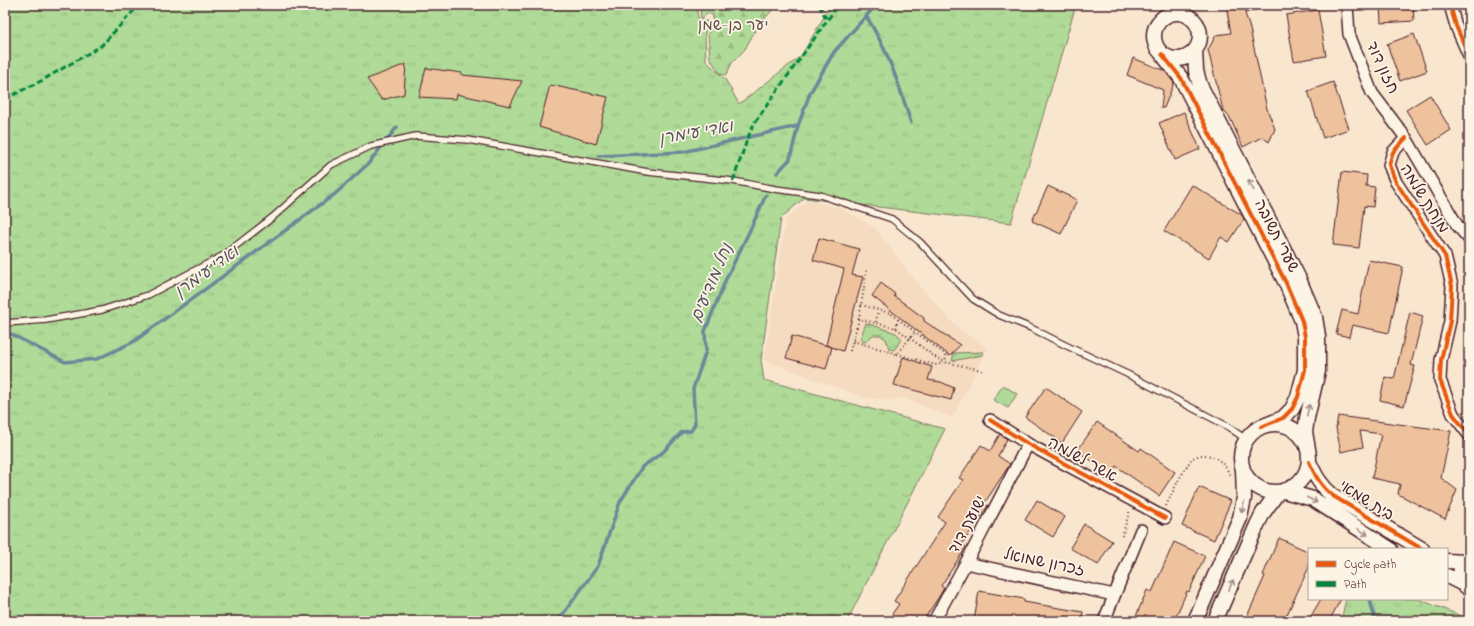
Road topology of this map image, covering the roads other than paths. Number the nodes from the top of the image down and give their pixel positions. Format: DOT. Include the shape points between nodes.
graph roads {
  1 [pos="1194,5"];
  2 [pos="1348,5"];
  3 [pos="1450,5"];
  4 [pos="1169,10"];
  5 [pos="1194,20"];
  6 [pos="1195,50"];
  7 [pos="1162,54"];
  8 [pos="1469,56"];
  9 [pos="1406,138"];
  10 [pos="1469,239"];
  11 [pos="5,323"];
  12 [pos="990,420"];
  13 [pos="1261,427"];
  14 [pos="1469,435"];
  15 [pos="1247,440"];
  16 [pos="1028,444"];
  17 [pos="1308,455"];
  18 [pos="1243,468"];
  19 [pos="1281,491"];
  20 [pos="1163,517"];
  21 [pos="1141,530"];
  22 [pos="1388,548"];
  23 [pos="1420,548"];
  24 [pos="1448,561"];
  25 [pos="1467,561"];
  26 [pos="966,563"];
  27 [pos="1448,577"];
  28 [pos="1466,586"];
  29 [pos="1114,595"];
  30 [pos="934,621"];
  31 [pos="1104,621"];
  32 [pos="1195,621"];
  33 [pos="1215,621"];
  1 -- 5 [label="street"];
  2 -- 9 [label="street, חזון דוד" via="1349,34 1372,93"];
  3 -- 8 [label="street"];
  4 -- 5 [label="street" via="1184,13"];
  4 -- 7 [label="street" via="1155,29 1154,38"];
  5 -- 6 [label="street" via="1200,33 1200,42"];
  6 -- 7 [label="street" via="1180,59"];
  17 -- 6 [label="street, שערי תשובה, one-way" via="1305,432 1318,372 1315,317 1298,277 1200,85"];
  7 -- 13 [label="street, שערי תשובה" via="1181,78 1286,283 1302,321 1305,337 1305,370 1298,397 1292,410 1283,418"];
  9 -- 10 [label="street, מנחת שלמה" via="1457,225"];
  9 -- 14 [label="street, מנחת שלמה" via="1393,152 1388,165 1396,182 1445,256 1452,286 1450,321 1440,360 1440,380 1453,414"];
  11 -- 15 [label="lane" via="46,320 102,310 148,296 224,255 273,217 331,165 371,146 416,136 468,140 648,172 734,181 775,190 820,195 892,219 920,242 973,299 999,315 1140,381 1227,426"];
  12 -- 16 [label="street, אשר לשלמה"];
  13 -- 15 [label="street"];
  13 -- 17 [label="street" via="1272,424 1284,425 1294,430 1303,438"];
  15 -- 18 [label="street" via="1241,459"];
  16 -- 20 [label="street, אשר לשלמה"];
  16 -- 26 [label="street, ישועת דוד"];
  17 -- 19 [label="street" via="1306,471 1301,480 1293,487"];
  17 -- 23 [label="street, בית שמאי" via="1316,479 1333,496"];
  18 -- 19 [label="street" via="1256,486 1266,491"];
  18 -- 32 [label="street, one-way" via="1244,498 1240,518"];
  19 -- 22 [label="street, בית שמאי, one-way" via="1313,499"];
  33 -- 19 [label="street, one-way" via="1263,513"];
  21 -- 29 [label="street"];
  24 -- 25 [label="street"];
  25 -- 28 [label="street" via="1460,571 1460,577"];
  26 -- 29 [label="street, זכרון שמואל"];
  26 -- 30 [label="street, ישועת דוד"];
  27 -- 28 [label="street"];
  29 -- 31 [label="street"];
}
